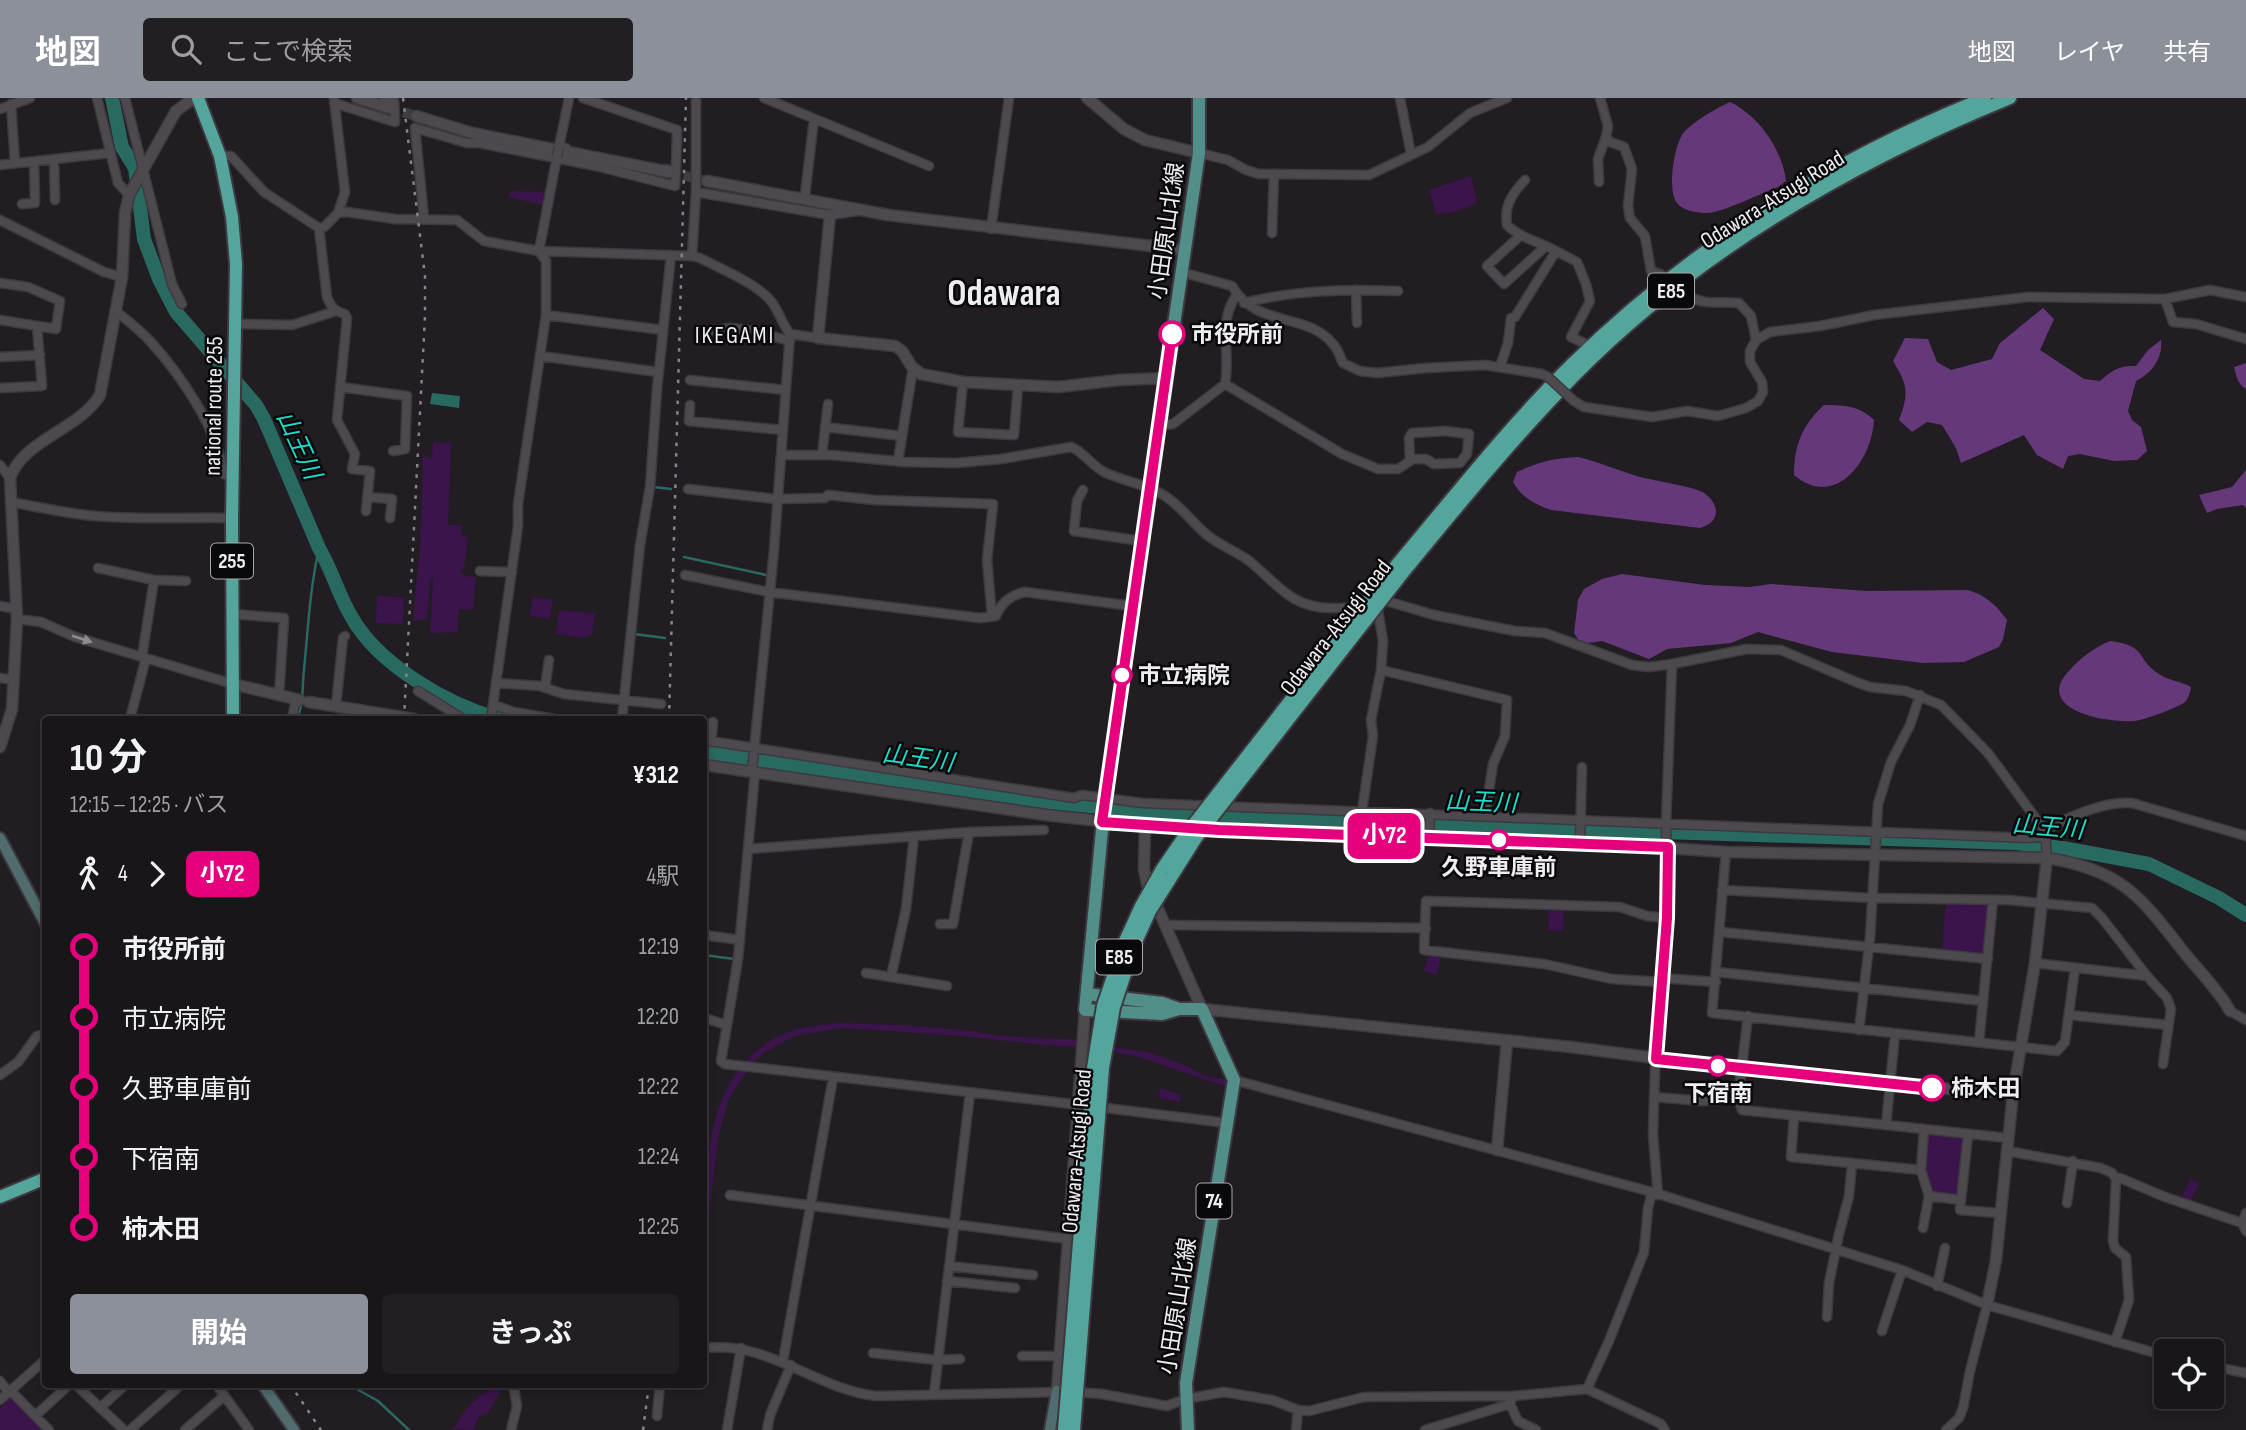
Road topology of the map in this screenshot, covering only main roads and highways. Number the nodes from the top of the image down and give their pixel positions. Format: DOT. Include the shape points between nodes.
graph roads {
  1 [pos="196,98"];
  2 [pos="1199,98"];
  3 [pos="1985,98"];
  4 [pos="2010,98"];
  5 [pos="1398,571"];
  6 [pos="233,716"];
  7 [pos="0,838"];
  8 [pos="42,917"];
  9 [pos="1087,994"];
  10 [pos="1179,1009"];
  11 [pos="42,1180"];
  12 [pos="0,1198"];
  13 [pos="265,1388"];
  14 [pos="1057,1391"];
  15 [pos="294,1430"];
  16 [pos="1050,1430"];
  17 [pos="1064,1430"];
  18 [pos="1074,1430"];
  19 [pos="1188,1430"];
  1 -- 6 [label="highway, national route 255 / 255" via="220,156 236,264"];
  2 -- 9 [label="main road, 小田原山北線" via="1199,153 1105,797"];
  3 -- 5 [label="highway, Odawara-Atsugi Road / E85" via="1817,179 1734,231 1646,297 1572,364 1484,460"];
  4 -- 5 [label="highway, Odawara-Atsugi Road / E85" via="1891,151 1822,188 1743,236 1654,304 1577,373"];
  5 -- 17 [label="highway, Odawara-Atsugi Road / E85, bridge" via="1186,834 1162,869 1125,941 1103,1006 1093,1068"];
  5 -- 18 [label="highway, Odawara-Atsugi Road / E85, bridge" via="1196,838 1150,911 1123,976 1102,1080"];
  7 -- 8 [label="main road"];
  9 -- 10 [label="main road"];
  9 -- 10 [label="main road, 小田原山北線" via="1085,1010 1162,1014"];
  10 -- 19 [label="main road, 小田原山北線 / 74" via="1202,1009 1234,1080 1185,1399"];
  11 -- 12 [label="highway"];
  13 -- 15 [label="main road"];
  14 -- 16 [label="main road"];
}
